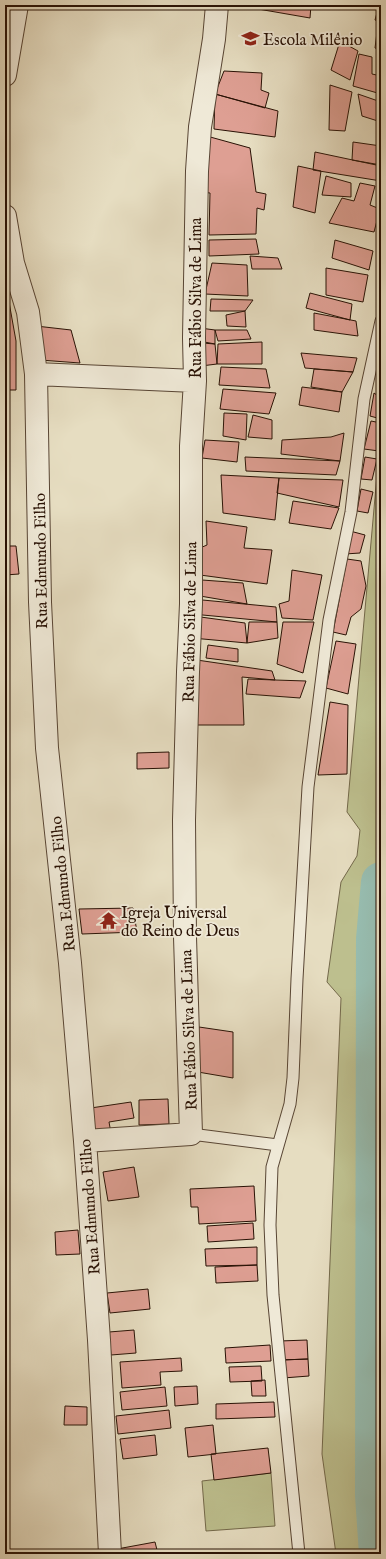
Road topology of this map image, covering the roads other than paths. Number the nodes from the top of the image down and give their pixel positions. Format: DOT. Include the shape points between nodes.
graph roads {
  1 [pos="17,5"];
  2 [pos="217,5"];
  3 [pos="5,75"];
  4 [pos="5,216"];
  5 [pos="381,321"];
  6 [pos="36,374"];
  7 [pos="195,381"];
  8 [pos="190,1134"];
  9 [pos="85,1142"];
  10 [pos="278,1145"];
  11 [pos="110,1554"];
  12 [pos="299,1554"];
  1 -- 3 [label="street"];
  2 -- 7 [label="street, Rua Fábio Silva de Lima" via="200,127 197,171"];
  4 -- 6 [label="street, Rua Edmundo Filho" via="13,263 28,312"];
  5 -- 10 [label="lane" via="364,399 351,512 329,620 308,787 293,1078 290,1104"];
  6 -- 7 [label="street"];
  6 -- 9 [label="street, Rua Edmundo Filho" via="40,602 47,748 70,963"];
  7 -- 8 [label="street, Rua Fábio Silva de Lima" via="184,820"];
  8 -- 9 [label="street, Rua Fábio Silva de Lima"];
  8 -- 10 [label="lane"];
  9 -- 11 [label="street, Rua Edmundo Filho" via="100,1348"];
  10 -- 12 [label="lane" via="272,1167 270,1225 273,1296"];
}
